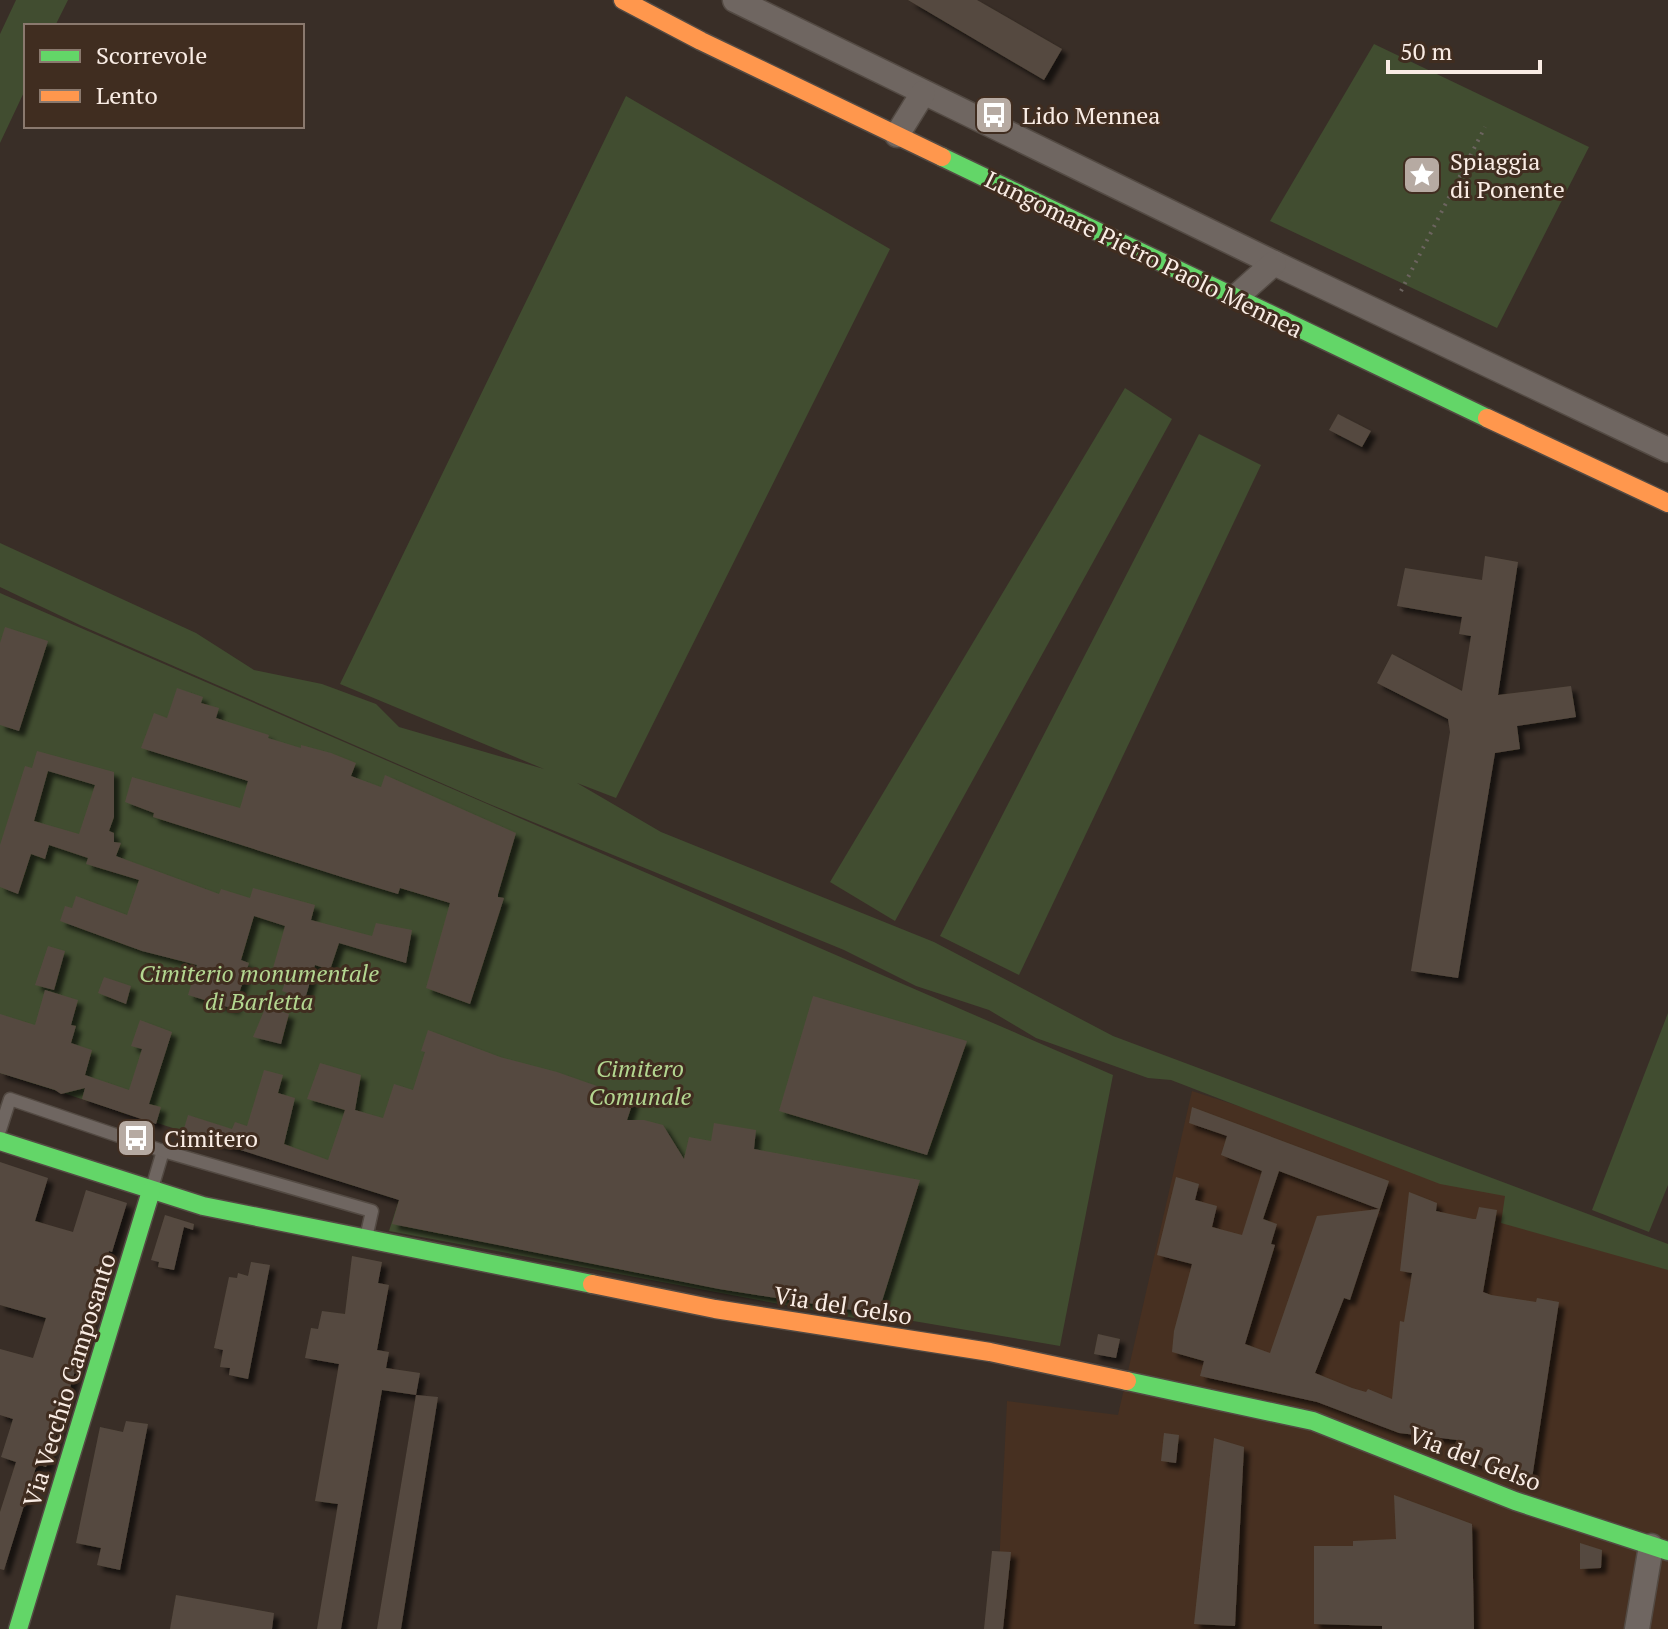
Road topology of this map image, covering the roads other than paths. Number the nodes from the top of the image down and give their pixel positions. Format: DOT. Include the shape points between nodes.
graph roads {
  1 [pos="623,0"];
  2 [pos="735,0"];
  3 [pos="923,93"];
  4 [pos="897,135"];
  5 [pos="1274,263"];
  6 [pos="1236,297"];
  7 [pos="1668,450"];
  8 [pos="1668,503"];
  9 [pos="0,1130"];
  10 [pos="0,1141"];
  11 [pos="163,1151"];
  12 [pos="151,1191"];
  13 [pos="366,1240"];
  14 [pos="1660,1549"];
  15 [pos="18,1629"];
  16 [pos="1637,1629"];
  1 -- 4 [label="street, Lungomare Pietro Paolo Mennea"];
  2 -- 3 [label="street, Lungomare Pietro Paolo Mennea"];
  3 -- 4 [label="street"];
  3 -- 5 [label="street, Lungomare Pietro Paolo Mennea"];
  4 -- 6 [label="street, Lungomare Pietro Paolo Mennea"];
  5 -- 6 [label="street"];
  5 -- 7 [label="street, Lungomare Pietro Paolo Mennea"];
  6 -- 8 [label="street, Lungomare Pietro Paolo Mennea"];
  9 -- 11 [label="lane" via="10,1099"];
  10 -- 12 [label="street, Via del Gelso"];
  11 -- 12 [label="lane"];
  11 -- 13 [label="lane" via="372,1211"];
  12 -- 13 [label="street, Via del Gelso"];
  12 -- 15 [label="street, Via Vecchio Camposanto"];
  13 -- 14 [label="street, Via del Gelso" via="715,1309 990,1352 1313,1421 1515,1501"];
  14 -- 16 [label="street"];
}
